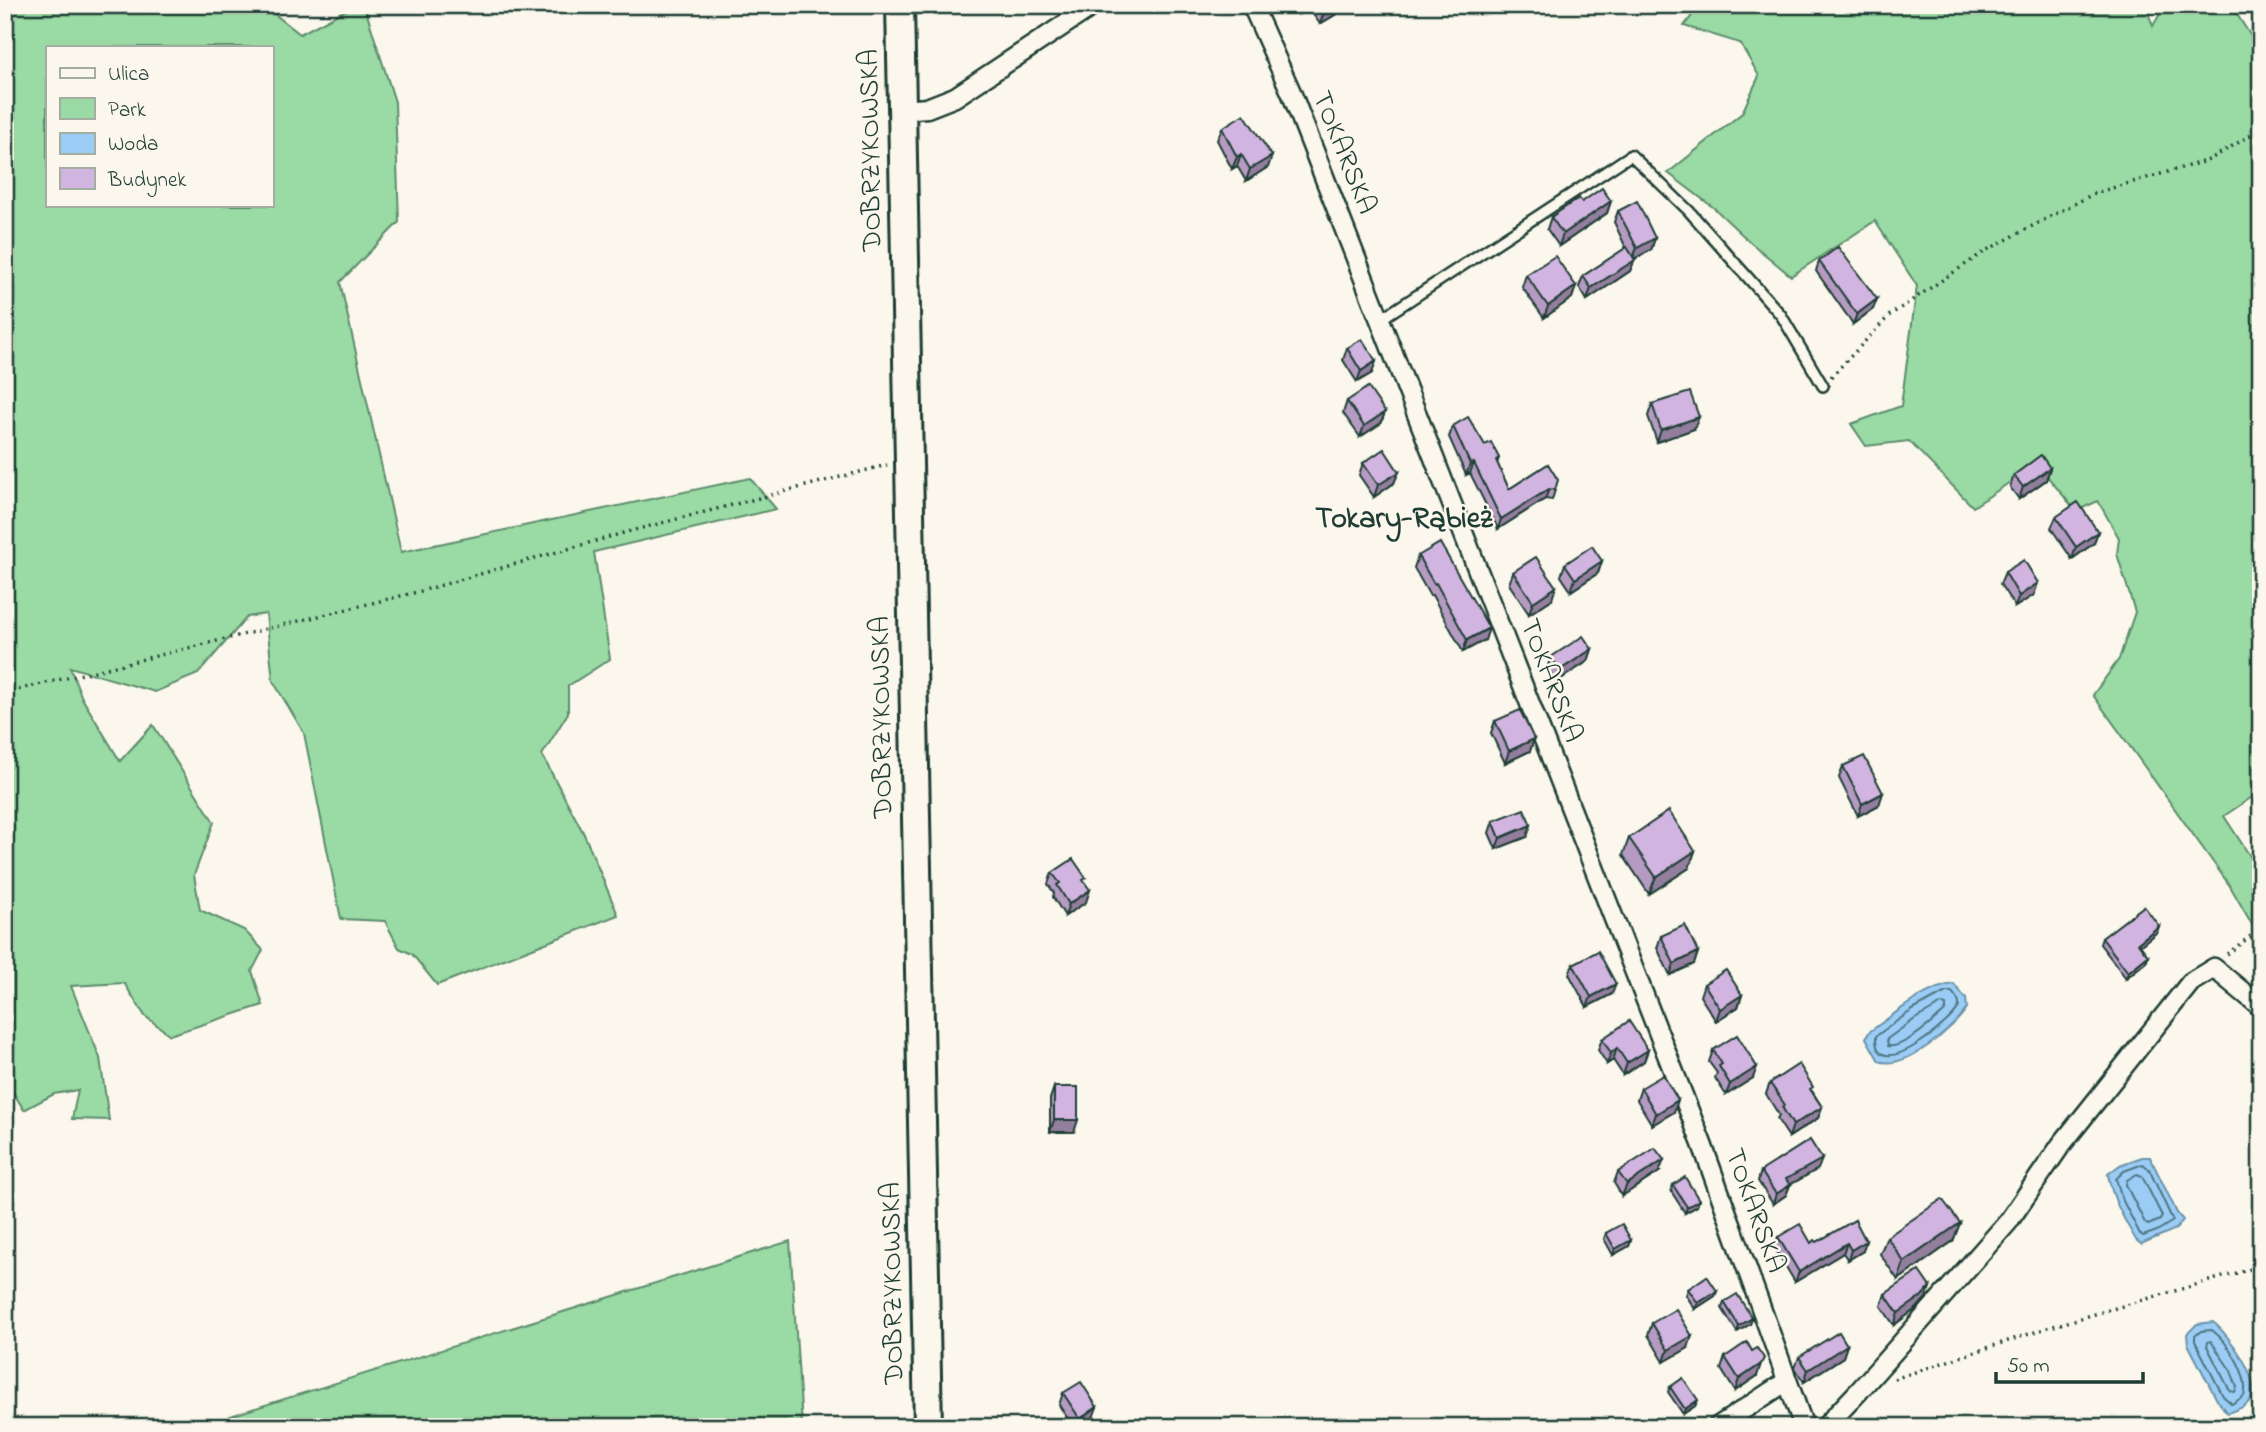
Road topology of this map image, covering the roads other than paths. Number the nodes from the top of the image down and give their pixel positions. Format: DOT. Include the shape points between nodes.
graph roads {
  1 [pos="900,5"];
  2 [pos="1094,5"];
  3 [pos="1252,5"];
  4 [pos="902,110"];
  5 [pos="1381,319"];
  6 [pos="1823,386"];
  7 [pos="2261,1007"];
  8 [pos="1787,1381"];
  9 [pos="928,1427"];
  10 [pos="1717,1427"];
  11 [pos="1804,1427"];
  12 [pos="1825,1427"];
  1 -- 4 [label="main road, DOBRZYKOWSKA"];
  2 -- 4 [label="street" via="955,97 927,108"];
  3 -- 5 [label="street, TOKARSKA"];
  4 -- 9 [label="main road, DOBRZYKOWSKA"];
  5 -- 6 [label="lane" via="1631,155 1689,211 1781,315"];
  5 -- 8 [label="street, TOKARSKA" via="1702,1144"];
  7 -- 12 [label="street" via="2214,968 2191,982 2061,1145 2008,1222"];
  8 -- 10 [label="street"];
  8 -- 11 [label="street, TOKARSKA"];
}
